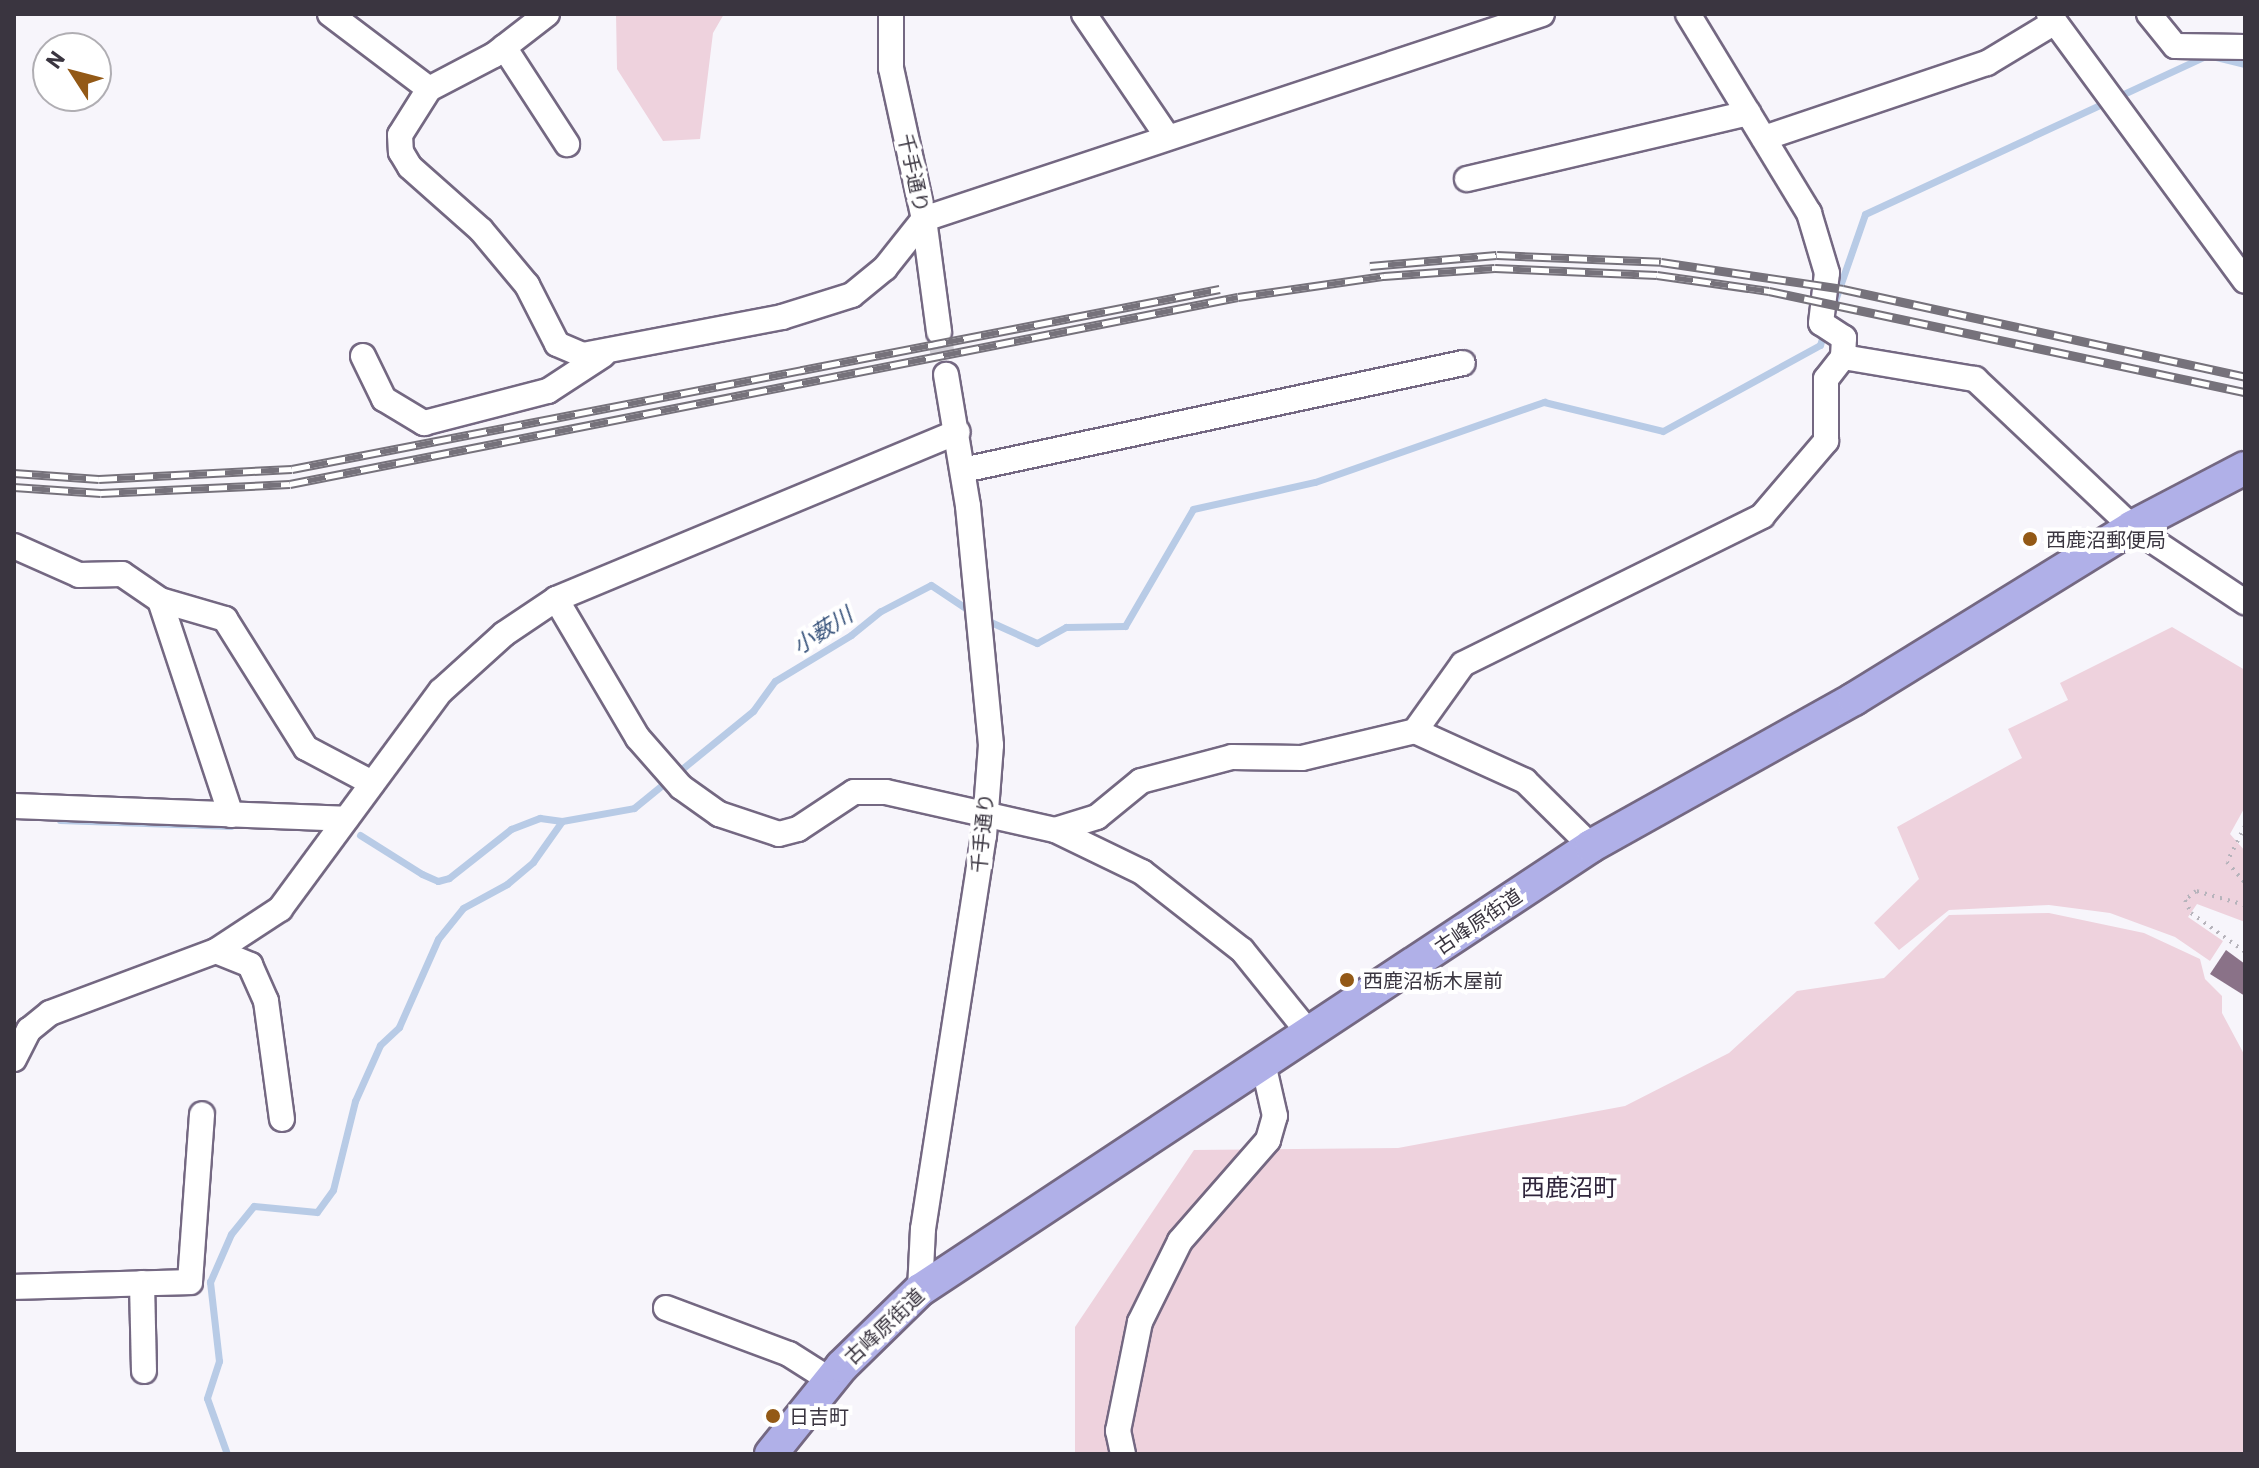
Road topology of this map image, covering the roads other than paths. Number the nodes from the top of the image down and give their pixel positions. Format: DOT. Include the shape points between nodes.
graph roads {
  1 [pos="330,14"];
  2 [pos="547,14"];
  3 [pos="891,14"];
  4 [pos="1084,14"];
  5 [pos="1542,14"];
  6 [pos="1688,14"];
  7 [pos="2149,14"];
  8 [pos="2052,18"];
  9 [pos="504,47"];
  10 [pos="2245,47"];
  11 [pos="429,89"];
  12 [pos="1748,113"];
  13 [pos="1167,136"];
  14 [pos="1764,138"];
  15 [pos="567,144"];
  16 [pos="1467,179"];
  17 [pos="924,219"];
  18 [pos="2245,281"];
  19 [pos="939,332"];
  20 [pos="612,350"];
  21 [pos="363,356"];
  22 [pos="1843,357"];
  23 [pos="1463,363"];
  24 [pos="946,375"];
  25 [pos="958,432"];
  26 [pos="2245,468"];
  27 [pos="963,470"];
  28 [pos="2132,527"];
  29 [pos="14,546"];
  30 [pos="556,599"];
  31 [pos="160,600"];
  32 [pos="2245,602"];
  33 [pos="1415,731"];
  34 [pos="372,783"];
  35 [pos="14,806"];
  36 [pos="984,811"];
  37 [pos="231,815"];
  38 [pos="346,819"];
  39 [pos="1055,830"];
  40 [pos="1591,846"];
  41 [pos="216,951"];
  42 [pos="1309,1033"];
  43 [pos="14,1059"];
  44 [pos="1263,1063"];
  45 [pos="202,1114"];
  46 [pos="282,1119"];
  47 [pos="142,1283"];
  48 [pos="14,1287"];
  49 [pos="920,1290"];
  50 [pos="666,1308"];
  51 [pos="144,1371"];
  52 [pos="830,1380"];
  53 [pos="771,1454"];
  54 [pos="1123,1454"];
  1 -- 11 [label="street"];
  2 -- 9 [label="street"];
  3 -- 17 [label="street, 千手通り" via="891,68"];
  4 -- 13 [label="street"];
  5 -- 13 [label="street"];
  6 -- 12 [label="street"];
  7 -- 10 [label="street" via="2175,46"];
  8 -- 14 [label="street" via="1987,63"];
  8 -- 18 [label="street"];
  9 -- 11 [label="street"];
  9 -- 15 [label="street"];
  11 -- 20 [label="street" via="400,135 401,152 410,167 481,230 527,285 557,344 583,355"];
  12 -- 14 [label="street"];
  12 -- 16 [label="street"];
  13 -- 17 [label="street"];
  14 -- 22 [label="street" via="1809,213 1827,273 1821,323 1844,338"];
  17 -- 19 [label="street, 千手通り"];
  17 -- 20 [label="street" via="885,268 852,295 782,317"];
  20 -- 21 [label="street" via="548,391 424,423 384,399"];
  22 -- 28 [label="street" via="1975,379"];
  22 -- 33 [label="street" via="1826,379 1826,441 1762,516 1463,664"];
  23 -- 27 [label="street"];
  24 -- 25 [label="street, 千手通り"];
  25 -- 27 [label="street, 千手通り"];
  25 -- 30 [label="street"];
  26 -- 28 [label="main road, 古峰原街道"];
  27 -- 36 [label="street, 千手通り" via="988,674 991,745"];
  28 -- 32 [label="street"];
  28 -- 40 [label="main road, 古峰原街道" via="1854,699"];
  29 -- 31 [label="street" via="79,575 122,574"];
  30 -- 34 [label="street" via="504,634 441,691"];
  30 -- 36 [label="street" via="638,738 681,787 719,814 779,834 798,829 854,792 886,792"];
  31 -- 34 [label="street" via="225,619 306,748"];
  31 -- 37 [label="street"];
  33 -- 39 [label="street" via="1302,758 1232,757 1141,781 1097,817"];
  33 -- 40 [label="street" via="1525,781"];
  34 -- 38 [label="street"];
  35 -- 37 [label="street"];
  36 -- 39 [label="street"];
  36 -- 49 [label="street, 千手通り" via="923,1229"];
  37 -- 38 [label="street"];
  38 -- 41 [label="street" via="280,909"];
  39 -- 42 [label="street" via="1142,872 1242,950"];
  40 -- 42 [label="main road, 古峰原街道"];
  41 -- 43 [label="street" via="50,1013 29,1030"];
  41 -- 46 [label="street" via="250,965 266,1001"];
  42 -- 44 [label="main road, 古峰原街道"];
  44 -- 49 [label="main road, 古峰原街道"];
  44 -- 54 [label="street" via="1275,1116 1268,1140 1180,1241 1140,1322 1118,1431"];
  45 -- 47 [label="street" via="190,1282"];
  47 -- 48 [label="street"];
  47 -- 51 [label="street"];
  49 -- 52 [label="main road, 古峰原街道"];
  50 -- 52 [label="street" via="789,1354"];
  52 -- 53 [label="main road, 古峰原街道"];
}
